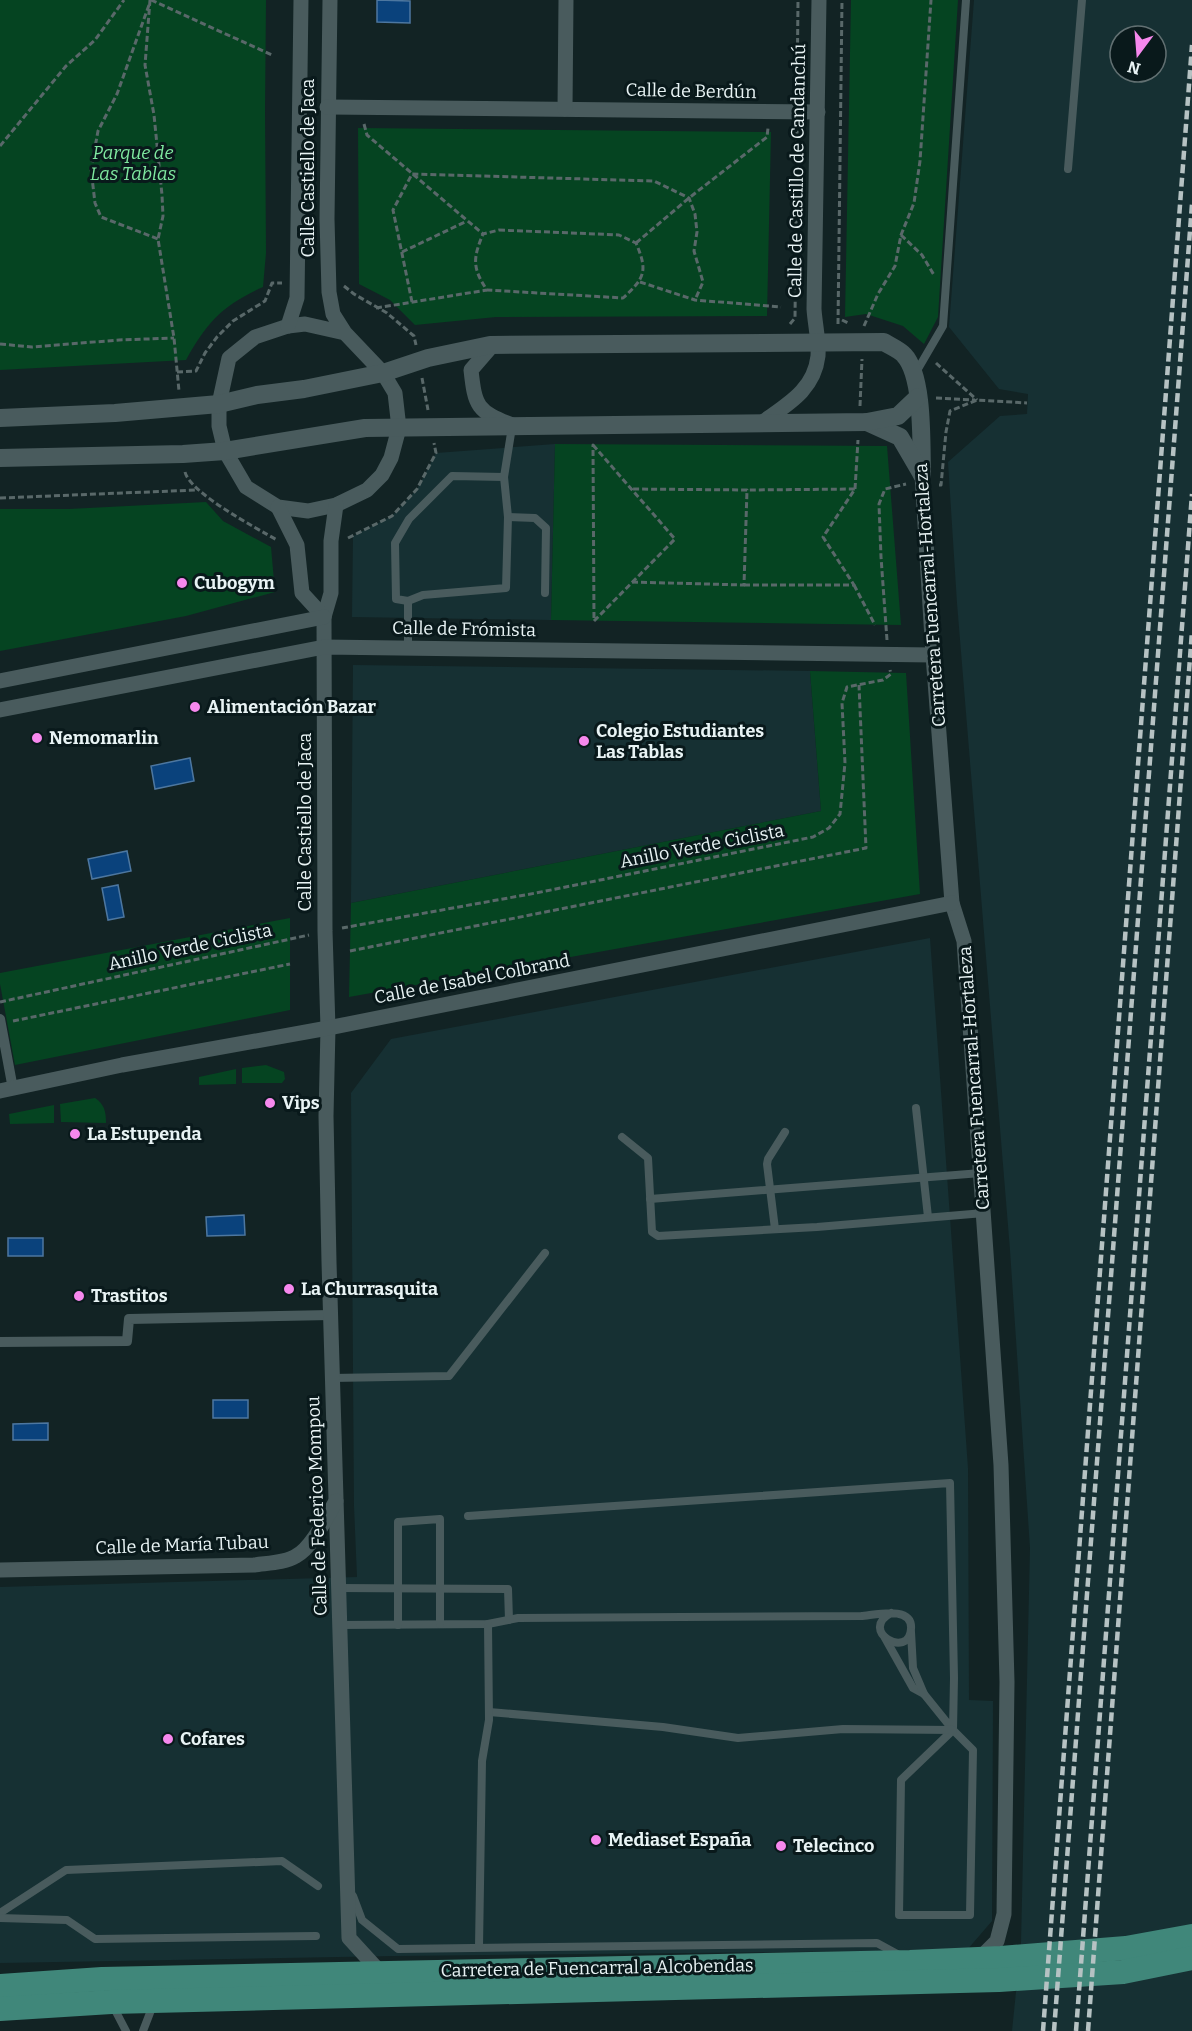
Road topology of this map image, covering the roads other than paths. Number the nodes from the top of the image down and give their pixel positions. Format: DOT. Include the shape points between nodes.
graph roads {
  1 [pos="301,0"];
  2 [pos="330,0"];
  3 [pos="566,0"];
  4 [pos="819,0"];
  5 [pos="966,0"];
  6 [pos="1082,0"];
  7 [pos="327,106"];
  8 [pos="565,109"];
  9 [pos="818,112"];
  10 [pos="1068,169"];
  11 [pos="288,326"];
  12 [pos="345,333"];
  13 [pos="816,342"];
  14 [pos="490,345"];
  15 [pos="383,373"];
  16 [pos="915,376"];
  17 [pos="918,397"];
  18 [pos="219,404"];
  19 [pos="0,418"];
  20 [pos="867,422"];
  21 [pos="760,424"];
  22 [pos="513,425"];
  23 [pos="399,428"];
  24 [pos="225,451"];
  25 [pos="0,459"];
  26 [pos="504,477"];
  27 [pos="922,480"];
  28 [pos="336,505"];
  29 [pos="278,507"];
  30 [pos="508,517"];
  31 [pos="545,593"];
  32 [pos="408,601"];
  33 [pos="324,617"];
  34 [pos="324,647"];
  35 [pos="408,648"];
  36 [pos="933,655"];
  37 [pos="0,681"];
  38 [pos="0,710"];
  39 [pos="952,903"];
  40 [pos="0,1021"];
  41 [pos="328,1028"];
  42 [pos="6,1090"];
  43 [pos="916,1108"];
  44 [pos="785,1132"];
  45 [pos="622,1137"];
  46 [pos="981,1173"];
  47 [pos="924,1178"];
  48 [pos="770,1190"];
  49 [pos="650,1199"];
  50 [pos="984,1213"];
  51 [pos="928,1217"];
  52 [pos="775,1229"];
  53 [pos="544,1253"];
  54 [pos="331,1315"];
  55 [pos="0,1342"];
  56 [pos="332,1377"];
  57 [pos="336,1501"];
  58 [pos="468,1516"];
  59 [pos="0,1570"];
  60 [pos="339,1587"];
  61 [pos="398,1588"];
  62 [pos="440,1589"];
  63 [pos="891,1613"];
  64 [pos="861,1616"];
  65 [pos="509,1620"];
  66 [pos="440,1624"];
  67 [pos="488,1624"];
  68 [pos="881,1624"];
  69 [pos="340,1625"];
  70 [pos="398,1625"];
  71 [pos="911,1629"];
  72 [pos="885,1638"];
  73 [pos="924,1694"];
  74 [pos="489,1712"];
  75 [pos="953,1730"];
  76 [pos="348,1884"];
  77 [pos="318,1886"];
  78 [pos="0,1913"];
  79 [pos="0,1918"];
  80 [pos="316,1936"];
  81 [pos="1192,1936"];
  82 [pos="479,1947"];
  83 [pos="1192,1959"];
  84 [pos="1125,1960"];
  85 [pos="910,1962"];
  86 [pos="993,1966"];
  87 [pos="380,1972"];
  88 [pos="0,1986"];
  89 [pos="155,2001"];
  90 [pos="111,2002"];
  91 [pos="0,2009"];
  92 [pos="126,2031"];
  93 [pos="143,2031"];
  1 -- 11 [label="street, Calle Castiello de Jaca" via="297,298"];
  2 -- 7 [label="street, Calle Castiello de Jaca"];
  3 -- 8 [label="street"];
  4 -- 9 [label="street, Calle de Castillo de Candanchú"];
  5 -- 16 [label="lane" via="943,326"];
  6 -- 10 [label="lane"];
  7 -- 8 [label="street, Calle de Berdún"];
  7 -- 12 [label="street, Calle Castiello de Jaca" via="328,284 333,314"];
  8 -- 9 [label="street, Calle de Berdún"];
  9 -- 13 [label="street, Calle de Castillo de Candanchú"];
  11 -- 12 [label="street, Calle Castiello de Jaca" via="305,324"];
  11 -- 18 [label="street, Calle Castiello de Jaca" via="255,337 229,358"];
  12 -- 15 [label="street, Calle Castiello de Jaca"];
  13 -- 14 [label="street, Carretera Fuencarral-Hortaleza"];
  13 -- 16 [label="street, Carretera Fuencarral-Hortaleza" via="884,342 904,355"];
  13 -- 21 [label="street, Calle de Castillo de Candanchú" via="818,355 812,381 800,395"];
  14 -- 15 [label="street, Carretera Fuencarral-Hortaleza"];
  14 -- 22 [label="street" via="471,370 474,397 485,414"];
  15 -- 18 [label="street, Carretera Fuencarral-Hortaleza"];
  15 -- 23 [label="street, Calle Castiello de Jaca" via="395,393"];
  16 -- 17 [label="street, Carretera Fuencarral-Hortaleza"];
  17 -- 20 [label="street" via="898,416"];
  17 -- 27 [label="street, Carretera Fuencarral-Hortaleza"];
  18 -- 19 [label="street, Carretera Fuencarral-Hortaleza"];
  18 -- 24 [label="street, Calle Castiello de Jaca"];
  20 -- 21 [label="street"];
  20 -- 27 [label="street" via="900,437"];
  21 -- 22 [label="street"];
  22 -- 23 [label="street"];
  22 -- 26 [label="lane"];
  23 -- 24 [label="street" via="365,428"];
  23 -- 28 [label="street, Calle Castiello de Jaca" via="382,475 367,490"];
  24 -- 25 [label="street"];
  24 -- 29 [label="street, Calle Castiello de Jaca" via="246,487"];
  26 -- 30 [label="lane"];
  26 -- 32 [label="lane" via="452,476 409,519 395,543 396,599"];
  27 -- 36 [label="street, Carretera Fuencarral-Hortaleza"];
  28 -- 29 [label="street, Calle Castiello de Jaca" via="308,511"];
  28 -- 33 [label="street, Calle Castiello de Jaca" via="331,593"];
  29 -- 33 [label="street" via="297,545 302,593"];
  30 -- 31 [label="lane" via="535,518 546,528"];
  30 -- 32 [label="lane" via="506,588 423,595"];
  32 -- 35 [label="lane"];
  33 -- 34 [label="street, Calle Castiello de Jaca"];
  33 -- 37 [label="street"];
  34 -- 35 [label="street, Calle de Frómista"];
  34 -- 38 [label="street, Calle de Frómista"];
  34 -- 41 [label="street, Calle Castiello de Jaca"];
  35 -- 36 [label="street, Calle de Frómista"];
  36 -- 39 [label="street, Carretera Fuencarral-Hortaleza"];
  39 -- 41 [label="street, Calle de Isabel Colbrand"];
  39 -- 46 [label="street, Carretera Fuencarral-Hortaleza" via="964,941"];
  40 -- 42 [label="street"];
  41 -- 42 [label="street, Calle de Isabel Colbrand"];
  41 -- 54 [label="street, Calle de Federico Mompou"];
  43 -- 47 [label="lane"];
  44 -- 48 [label="lane" via="768,1159"];
  45 -- 49 [label="lane" via="648,1158"];
  46 -- 47 [label="lane"];
  46 -- 50 [label="street, Carretera Fuencarral-Hortaleza"];
  47 -- 48 [label="lane"];
  47 -- 51 [label="lane"];
  48 -- 49 [label="lane"];
  48 -- 52 [label="lane"];
  49 -- 52 [label="lane" via="652,1233 658,1236"];
  50 -- 51 [label="lane"];
  50 -- 86 [label="street, Carretera Fuencarral-Hortaleza" via="1001,1465 1006,1682 1004,1914"];
  51 -- 52 [label="lane"];
  53 -- 56 [label="lane" via="449,1376"];
  54 -- 55 [label="street" via="129,1319 128,1341"];
  54 -- 56 [label="street, Calle de Federico Mompou"];
  56 -- 57 [label="street, Calle de Federico Mompou"];
  57 -- 59 [label="street, Calle de María Tubau" via="297,1556 276,1562"];
  57 -- 60 [label="street, Calle de Federico Mompou"];
  58 -- 75 [label="lane" via="950,1484"];
  60 -- 61 [label="lane"];
  60 -- 69 [label="street, Calle de Federico Mompou"];
  61 -- 62 [label="lane"];
  61 -- 62 [label="lane" via="398,1522 440,1520"];
  61 -- 70 [label="lane"];
  62 -- 65 [label="lane" via="508,1589"];
  62 -- 66 [label="lane"];
  63 -- 64 [label="lane"];
  63 -- 68 [label="lane"];
  63 -- 71 [label="lane" via="901,1613 909,1619"];
  64 -- 65 [label="lane"];
  64 -- 68 [label="lane"];
  65 -- 67 [label="lane"];
  66 -- 67 [label="lane"];
  66 -- 70 [label="lane"];
  67 -- 74 [label="lane"];
  68 -- 72 [label="lane"];
  69 -- 70 [label="lane"];
  69 -- 76 [label="street, Calle de Federico Mompou"];
  71 -- 72 [label="lane" via="907,1638 898,1643"];
  71 -- 73 [label="lane" via="913,1668"];
  72 -- 73 [label="lane" via="913,1688"];
  73 -- 75 [label="lane"];
  74 -- 75 [label="lane" via="663,1727 738,1738 843,1729"];
  74 -- 82 [label="lane" via="482,1761"];
  75 -- 75 [label="lane" via="901,1780 899,1915 970,1915 973,1750"];
  76 -- 82 [label="lane" via="362,1920 398,1948"];
  76 -- 87 [label="street, Calle de Federico Mompou" via="349,1938"];
  77 -- 78 [label="lane" via="282,1861 66,1870"];
  79 -- 80 [label="lane" via="67,1920 95,1939"];
  81 -- 84 [label="highway, Carretera de Fuencarral a Alcobendas"];
  82 -- 85 [label="lane" via="877,1943"];
  83 -- 84 [label="highway, Carretera de Fuencarral a Alcobendas"];
  84 -- 86 [label="highway, Carretera de Fuencarral a Alcobendas"];
  85 -- 86 [label="highway, Carretera de Fuencarral a Alcobendas"];
  85 -- 87 [label="highway, Carretera de Fuencarral a Alcobendas"];
  86 -- 89 [label="highway, Carretera de Fuencarral a Alcobendas"];
  87 -- 88 [label="highway, Carretera de Fuencarral a Alcobendas" via="102,1979"];
  89 -- 90 [label="highway, Carretera de Fuencarral a Alcobendas"];
  89 -- 93 [label="lane"];
  90 -- 91 [label="highway, Carretera de Fuencarral a Alcobendas"];
  90 -- 92 [label="lane"];
}
